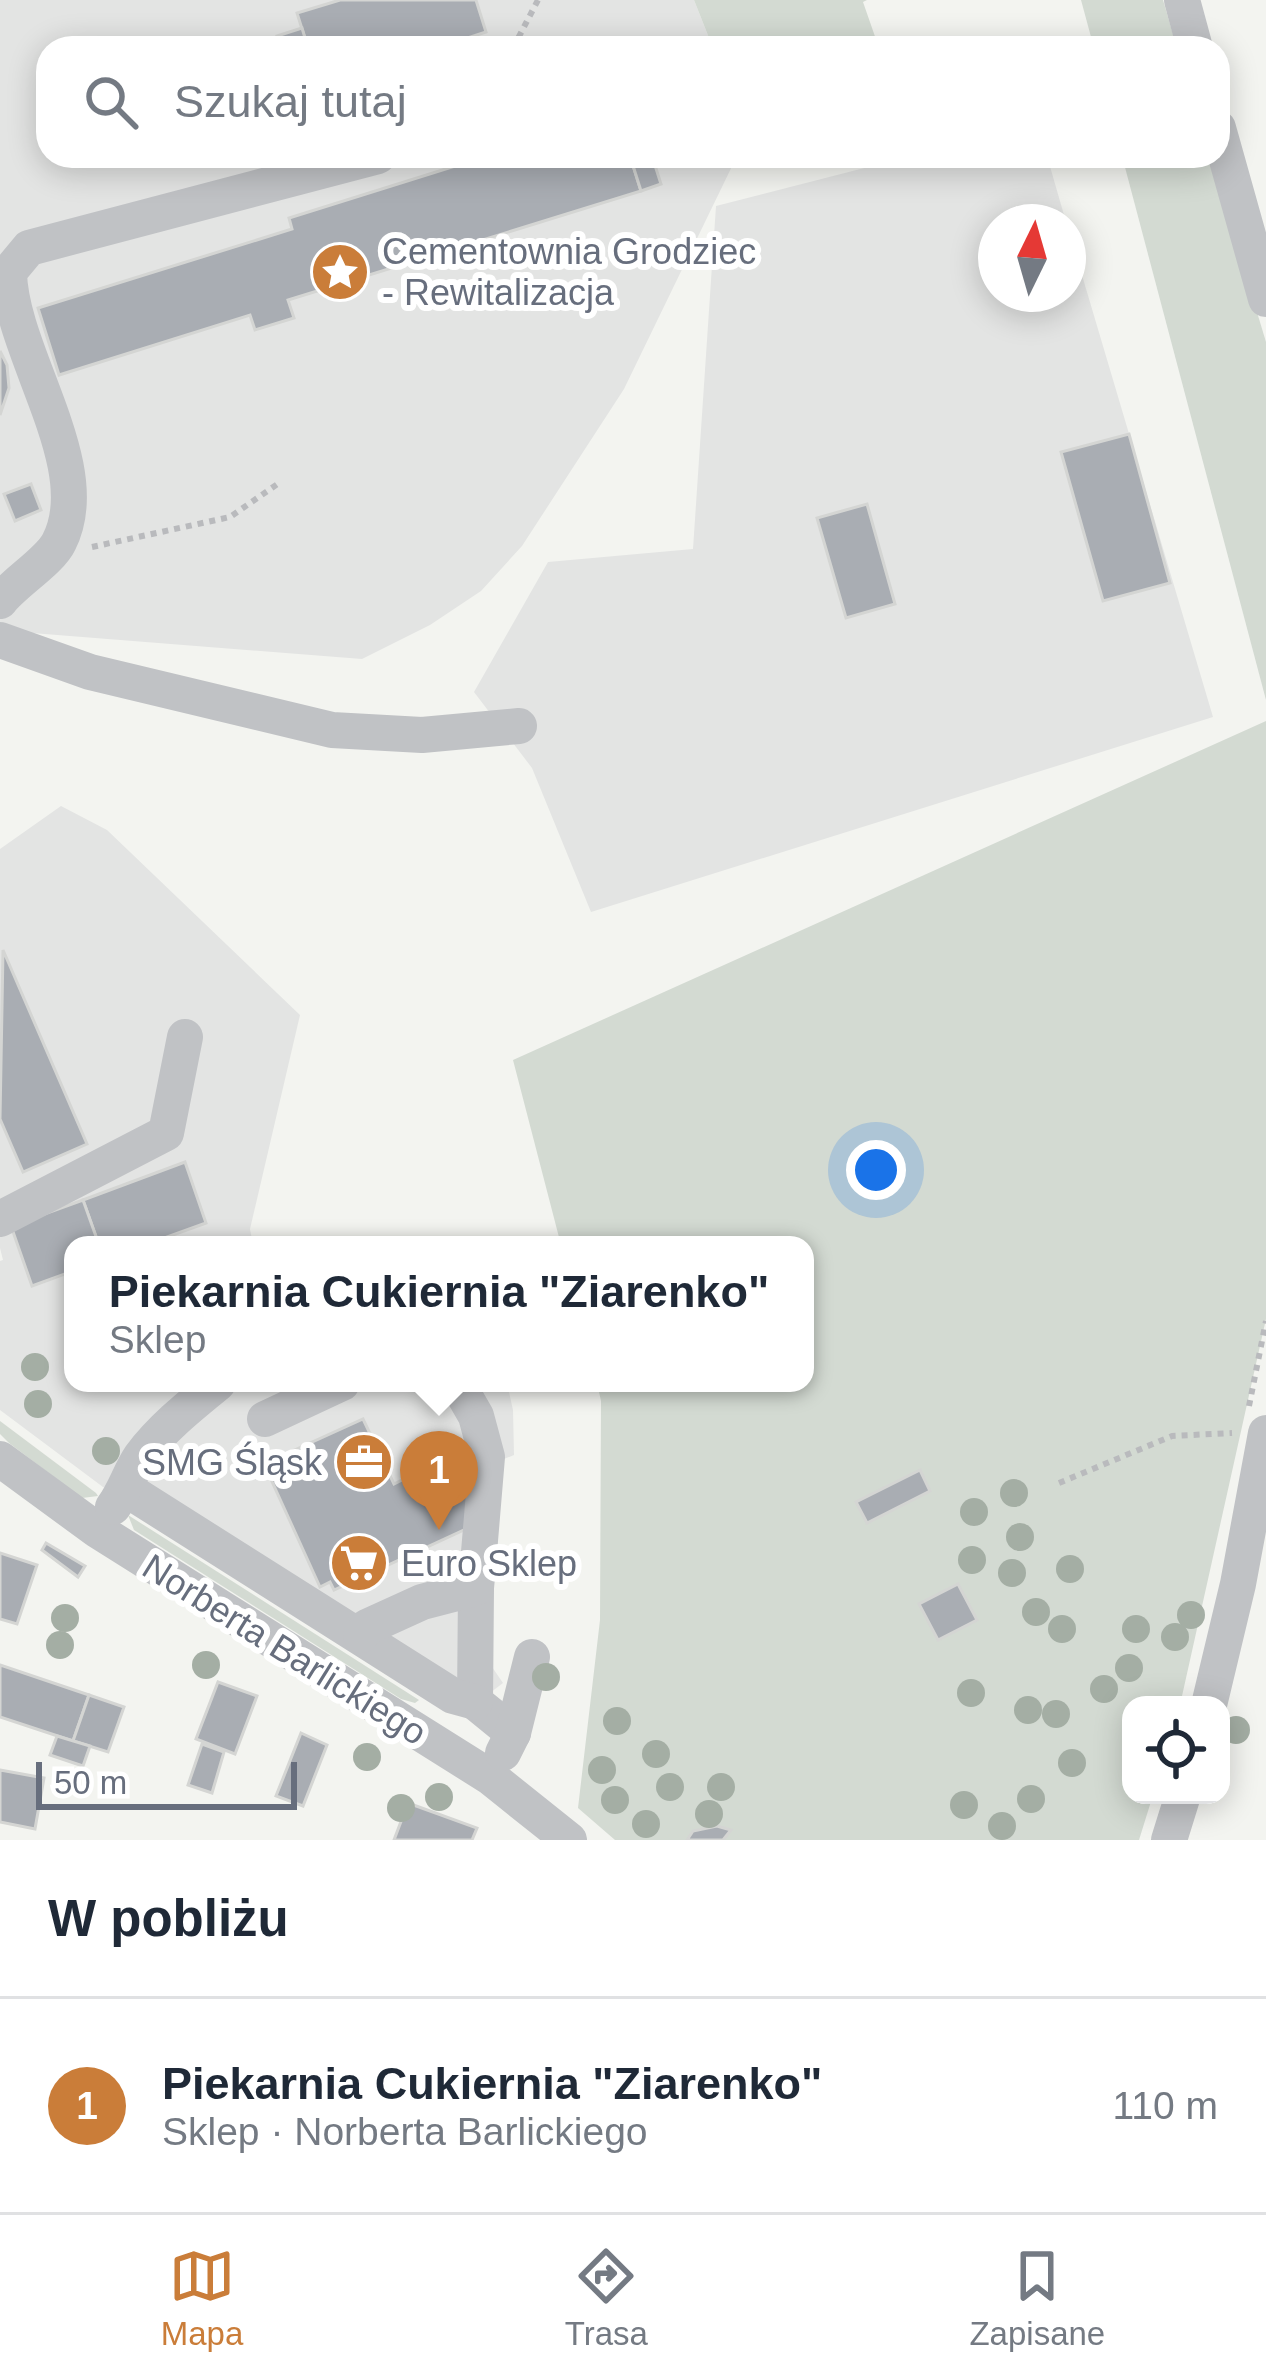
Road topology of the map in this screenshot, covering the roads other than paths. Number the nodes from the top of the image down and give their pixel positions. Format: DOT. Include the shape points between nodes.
graph roads {
  1 [pos="1182,0"];
  2 [pos="1192,36"];
  3 [pos="332,168"];
  4 [pos="1229,168"];
  5 [pos="1266,299"];
  6 [pos="0,601"];
  7 [pos="0,640"];
  8 [pos="519,726"];
  9 [pos="184,1037"];
  10 [pos="0,1219"];
  11 [pos="207,1392"];
  12 [pos="323,1392"];
  13 [pos="462,1392"];
  14 [pos="265,1419"];
  15 [pos="1255,1433"];
  16 [pos="0,1459"];
  17 [pos="126,1490"];
  18 [pos="97,1530"];
  19 [pos="476,1588"];
  20 [pos="361,1635"];
  21 [pos="532,1657"];
  22 [pos="1211,1696"];
  23 [pos="475,1702"];
  24 [pos="513,1733"];
  25 [pos="490,1777"];
  26 [pos="1180,1804"];
  27 [pos="569,1840"];
  28 [pos="1169,1840"];
  1 -- 2 [label="street"];
  3 -- 6 [label="street" via="29,248 9,272 9,301 70,501 59,544"];
  4 -- 5 [label="street"];
  7 -- 8 [label="street" via="90,672 332,730 422,735"];
  9 -- 10 [label="street" via="166,1133"];
  11 -- 17 [label="street" via="138,1460"];
  12 -- 14 [label="street"];
  13 -- 19 [label="street" via="487,1456"];
  15 -- 22 [label="street" via="1238,1584"];
  16 -- 18 [label="street, Norberta Barlickiego"];
  17 -- 18 [label="street"];
  17 -- 20 [label="street"];
  18 -- 25 [label="street, Norberta Barlickiego"];
  19 -- 20 [label="street" via="422,1602"];
  19 -- 23 [label="street"];
  20 -- 23 [label="street"];
  21 -- 24 [label="street"];
  23 -- 24 [label="street"];
  24 -- 25 [label="street"];
  25 -- 27 [label="street, Norberta Barlickiego"];
  26 -- 28 [label="street"];
}
